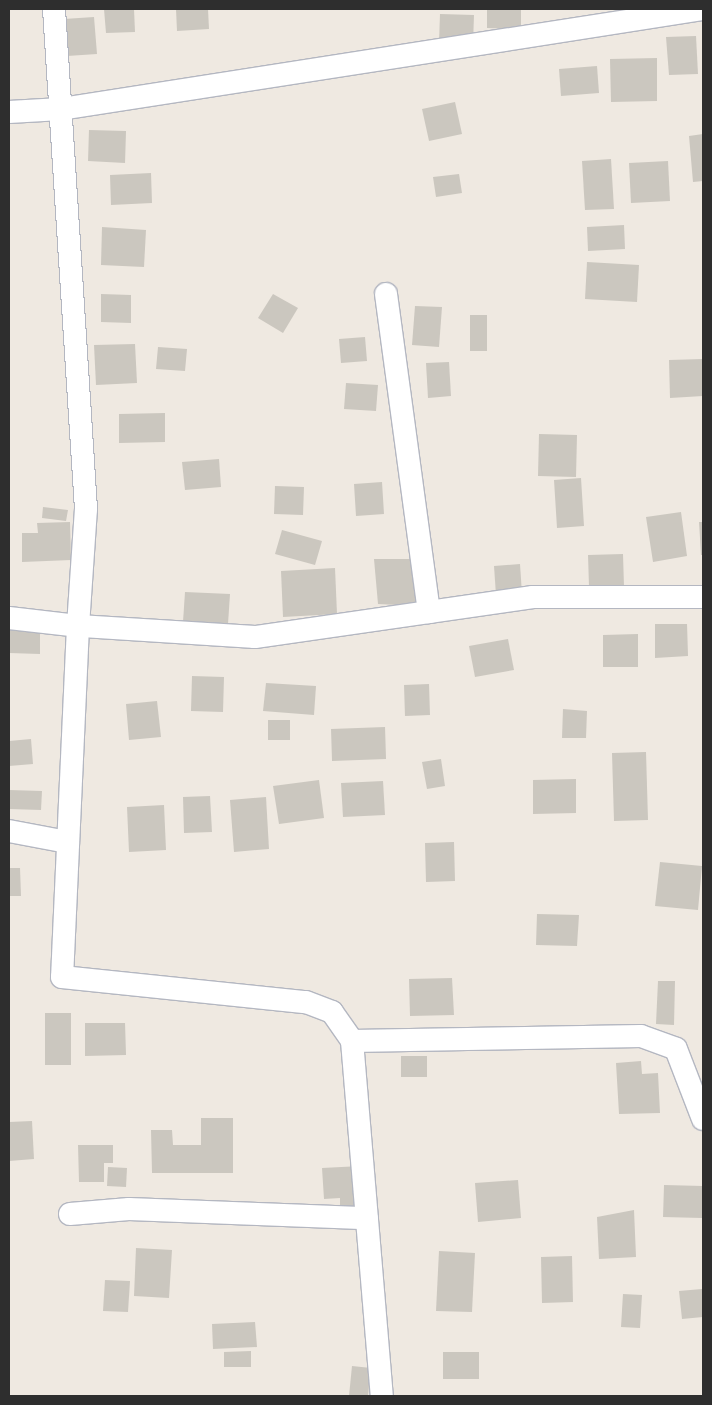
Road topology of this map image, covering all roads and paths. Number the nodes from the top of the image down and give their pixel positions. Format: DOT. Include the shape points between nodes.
graph roads {
  1 [pos="54,9"];
  2 [pos="703,9"];
  3 [pos="61,109"];
  4 [pos="9,112"];
  5 [pos="386,294"];
  6 [pos="703,597"];
  7 [pos="429,612"];
  8 [pos="9,618"];
  9 [pos="78,626"];
  10 [pos="9,831"];
  11 [pos="67,842"];
  12 [pos="352,1041"];
  13 [pos="703,1119"];
  14 [pos="70,1214"];
  15 [pos="366,1218"];
  16 [pos="382,1396"];
  1 -- 3 [label="street"];
  2 -- 3 [label="street"];
  3 -- 4 [label="street"];
  3 -- 9 [label="street" via="86,509"];
  5 -- 7 [label="street"];
  6 -- 7 [label="street" via="533,597"];
  7 -- 9 [label="street" via="255,637"];
  8 -- 9 [label="street"];
  9 -- 11 [label="street"];
  10 -- 11 [label="street"];
  11 -- 12 [label="street" via="62,977 306,1002 332,1012"];
  12 -- 13 [label="street" via="641,1036 676,1049"];
  12 -- 15 [label="street"];
  14 -- 15 [label="street" via="129,1209"];
  15 -- 16 [label="street"];
}
